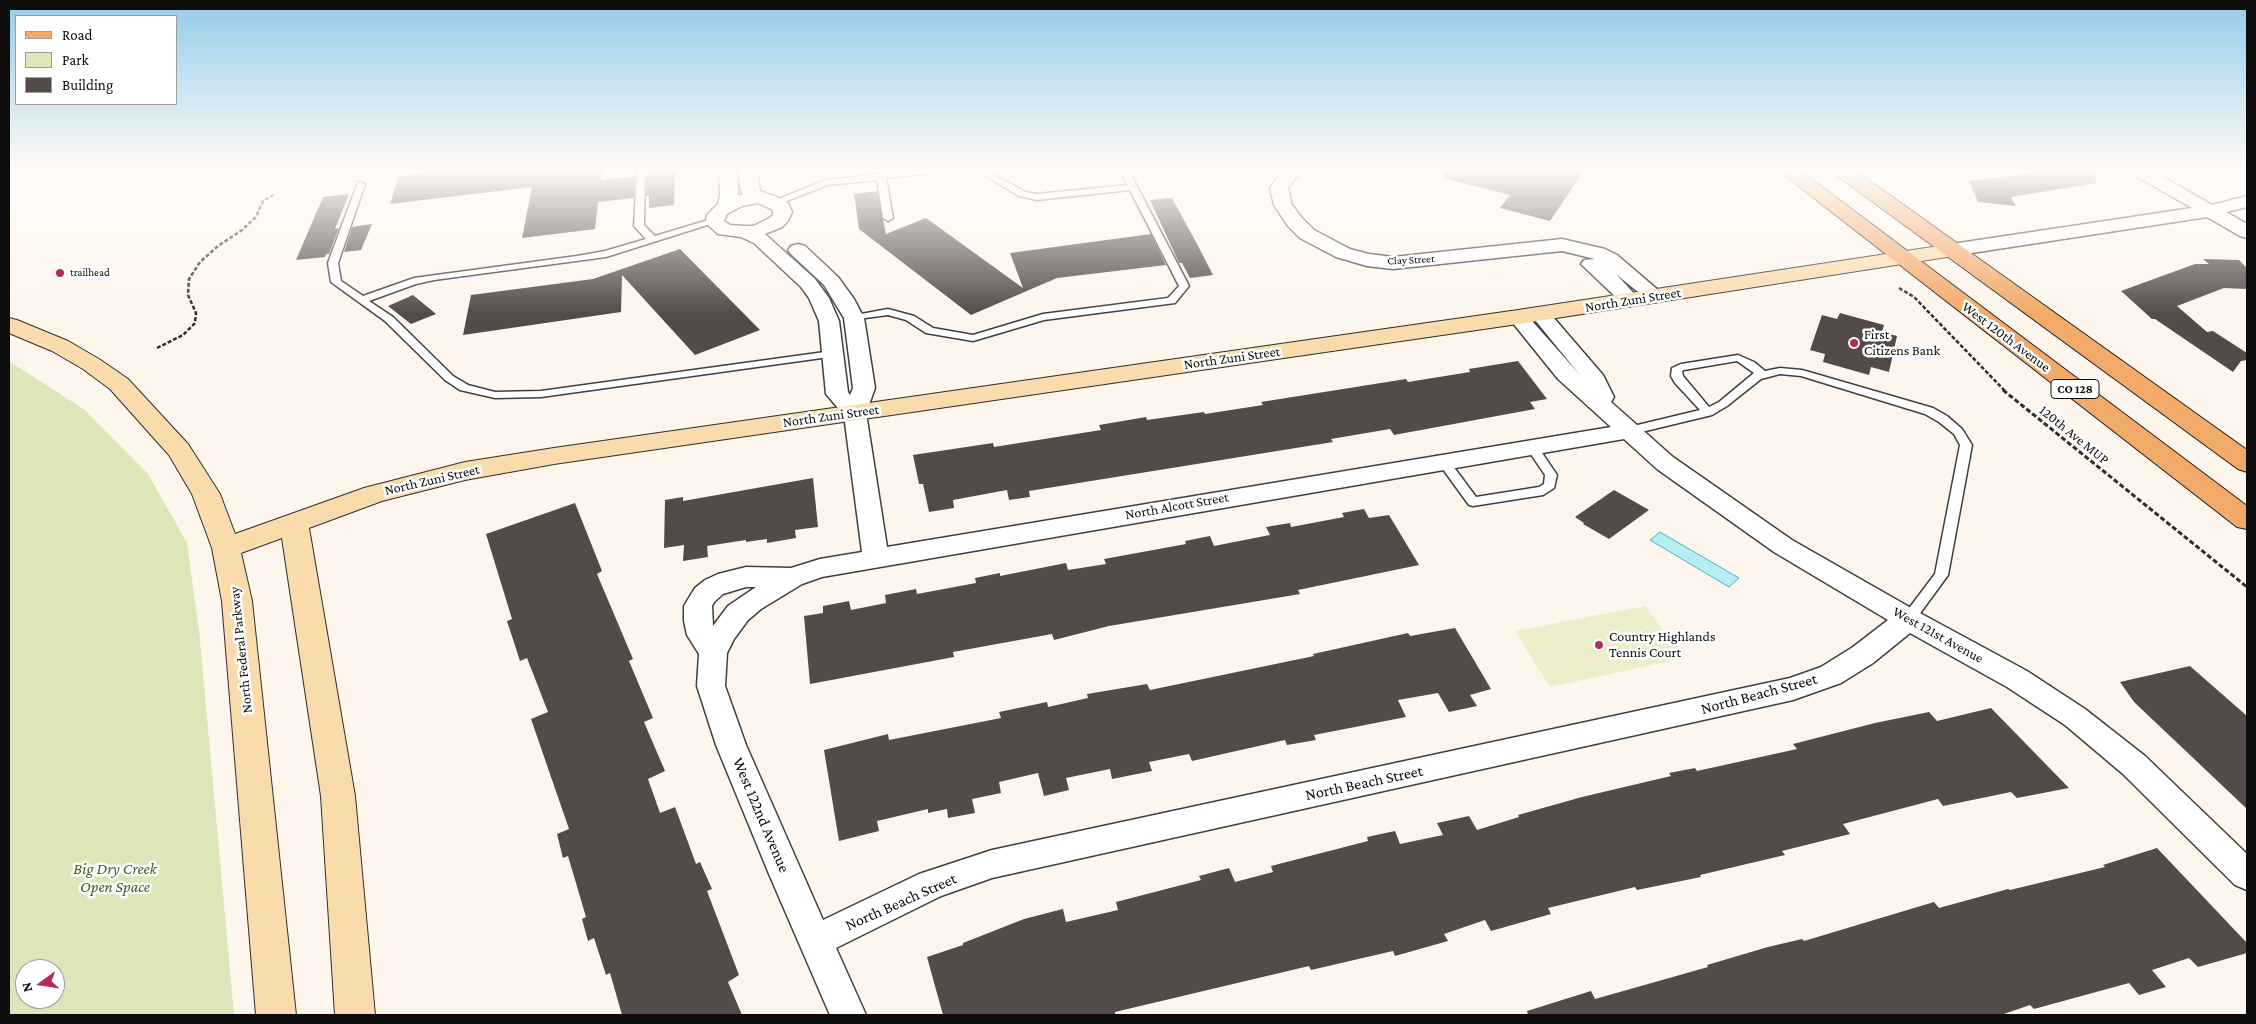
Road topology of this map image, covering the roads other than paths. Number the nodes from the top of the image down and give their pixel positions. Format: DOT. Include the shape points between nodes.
graph roads {
  1 [pos="349,219"];
  2 [pos="639,219"];
  3 [pos="766,219"];
  4 [pos="774,219"];
  5 [pos="1149,219"];
  6 [pos="1292,219"];
  7 [pos="1851,219"];
  8 [pos="1909,219"];
  9 [pos="2158,219"];
  10 [pos="2223,219"];
  11 [pos="715,221"];
  12 [pos="745,232"];
  13 [pos="2247,232"];
  14 [pos="653,240"];
  15 [pos="1538,246"];
  16 [pos="1952,250"];
  17 [pos="1902,258"];
  18 [pos="1654,296"];
  19 [pos="361,300"];
  20 [pos="1630,300"];
  21 [pos="1529,315"];
  22 [pos="854,318"];
  23 [pos="9,325"];
  24 [pos="832,354"];
  25 [pos="1762,374"];
  26 [pos="1708,412"];
  27 [pos="855,413"];
  28 [pos="1621,422"];
  29 [pos="1532,447"];
  30 [pos="1443,461"];
  31 [pos="2247,463"];
  32 [pos="2247,520"];
  33 [pos="294,523"];
  34 [pos="226,548"];
  35 [pos="876,558"];
  36 [pos="793,577"];
  37 [pos="738,614"];
  38 [pos="1908,619"];
  39 [pos="713,653"];
  40 [pos="2247,875"];
  41 [pos="815,941"];
  42 [pos="276,1015"];
  43 [pos="355,1015"];
  44 [pos="848,1015"];
  1 -- 19 [label="lane" via="333,262 336,282"];
  2 -- 14 [label="lane" via="639,226"];
  3 -- 12 [label="street" via="762,229"];
  4 -- 22 [label="street" via="779,232 831,281"];
  5 -- 22 [label="lane" via="1184,286 1171,301 1043,317 973,338 930,331 910,318 888,312"];
  6 -- 15 [label="street, Clay Street" via="1307,234 1343,253 1392,263"];
  7 -- 17 [label="main road, West 120th Avenue / CO 128"];
  8 -- 16 [label="main road, CO 128"];
  9 -- 16 [label="street, North Zuni Street"];
  10 -- 13 [label="street"];
  11 -- 12 [label="street" via="725,230"];
  11 -- 14 [label="lane"];
  12 -- 24 [label="street" via="761,239 814,290 829,321"];
  14 -- 19 [label="lane" via="577,260 434,276"];
  15 -- 18 [label="street, Clay Street" via="1562,245 1598,253 1623,268"];
  15 -- 20 [label="street, Clay Street" via="1580,256 1606,274"];
  16 -- 17 [label="street, North Zuni Street"];
  16 -- 31 [label="main road, CO 128"];
  17 -- 18 [label="street, North Zuni Street"];
  17 -- 32 [label="main road, West 120th Avenue / CO 128"];
  18 -- 20 [label="street, North Zuni Street"];
  19 -- 24 [label="lane" via="389,319 449,378 464,388 495,395 541,394"];
  20 -- 21 [label="street, North Zuni Street"];
  21 -- 27 [label="street, North Zuni Street"];
  21 -- 28 [label="street, West 121st Avenue" via="1566,374"];
  22 -- 27 [label="street" via="864,388"];
  23 -- 34 [label="street, North Federal Parkway" via="60,346 119,384 179,450 206,494"];
  24 -- 27 [label="street" via="837,394"];
  25 -- 26 [label="lane"];
  25 -- 26 [label="lane" via="1738,358 1676,370 1681,383"];
  25 -- 38 [label="lane" via="1802,373 1929,411 1958,432 1966,445 1941,575"];
  26 -- 28 [label="lane"];
  27 -- 33 [label="street, North Zuni Street" via="465,471 374,494"];
  27 -- 35 [label="street"];
  28 -- 29 [label="street, North Alcott Street"];
  28 -- 38 [label="street, West 121st Avenue" via="1665,463 1784,546"];
  29 -- 30 [label="street, North Alcott Street"];
  29 -- 30 [label="lane" via="1551,475 1550,485 1543,491 1473,502"];
  30 -- 35 [label="street, North Alcott Street"];
  33 -- 34 [label="street, North Zuni Street"];
  33 -- 43 [label="street" via="338,796"];
  34 -- 42 [label="street, North Federal Parkway" via="237,600"];
  35 -- 36 [label="street, North Alcott Street" via="820,568"];
  36 -- 37 [label="street, North Alcott Street" via="751,602"];
  36 -- 39 [label="street" via="746,577 714,587 704,595 698,606 698,621 701,635"];
  37 -- 39 [label="street, West 122nd Avenue"];
  38 -- 40 [label="street, West 121st Avenue" via="2017,679 2075,717 2134,765"];
  38 -- 41 [label="street, North Beach Street" via="1864,655 1831,675 1793,689 992,864 931,885"];
  39 -- 41 [label="street, West 122nd Avenue" via="711,686 731,744"];
  41 -- 44 [label="street, West 122nd Avenue"];
}
